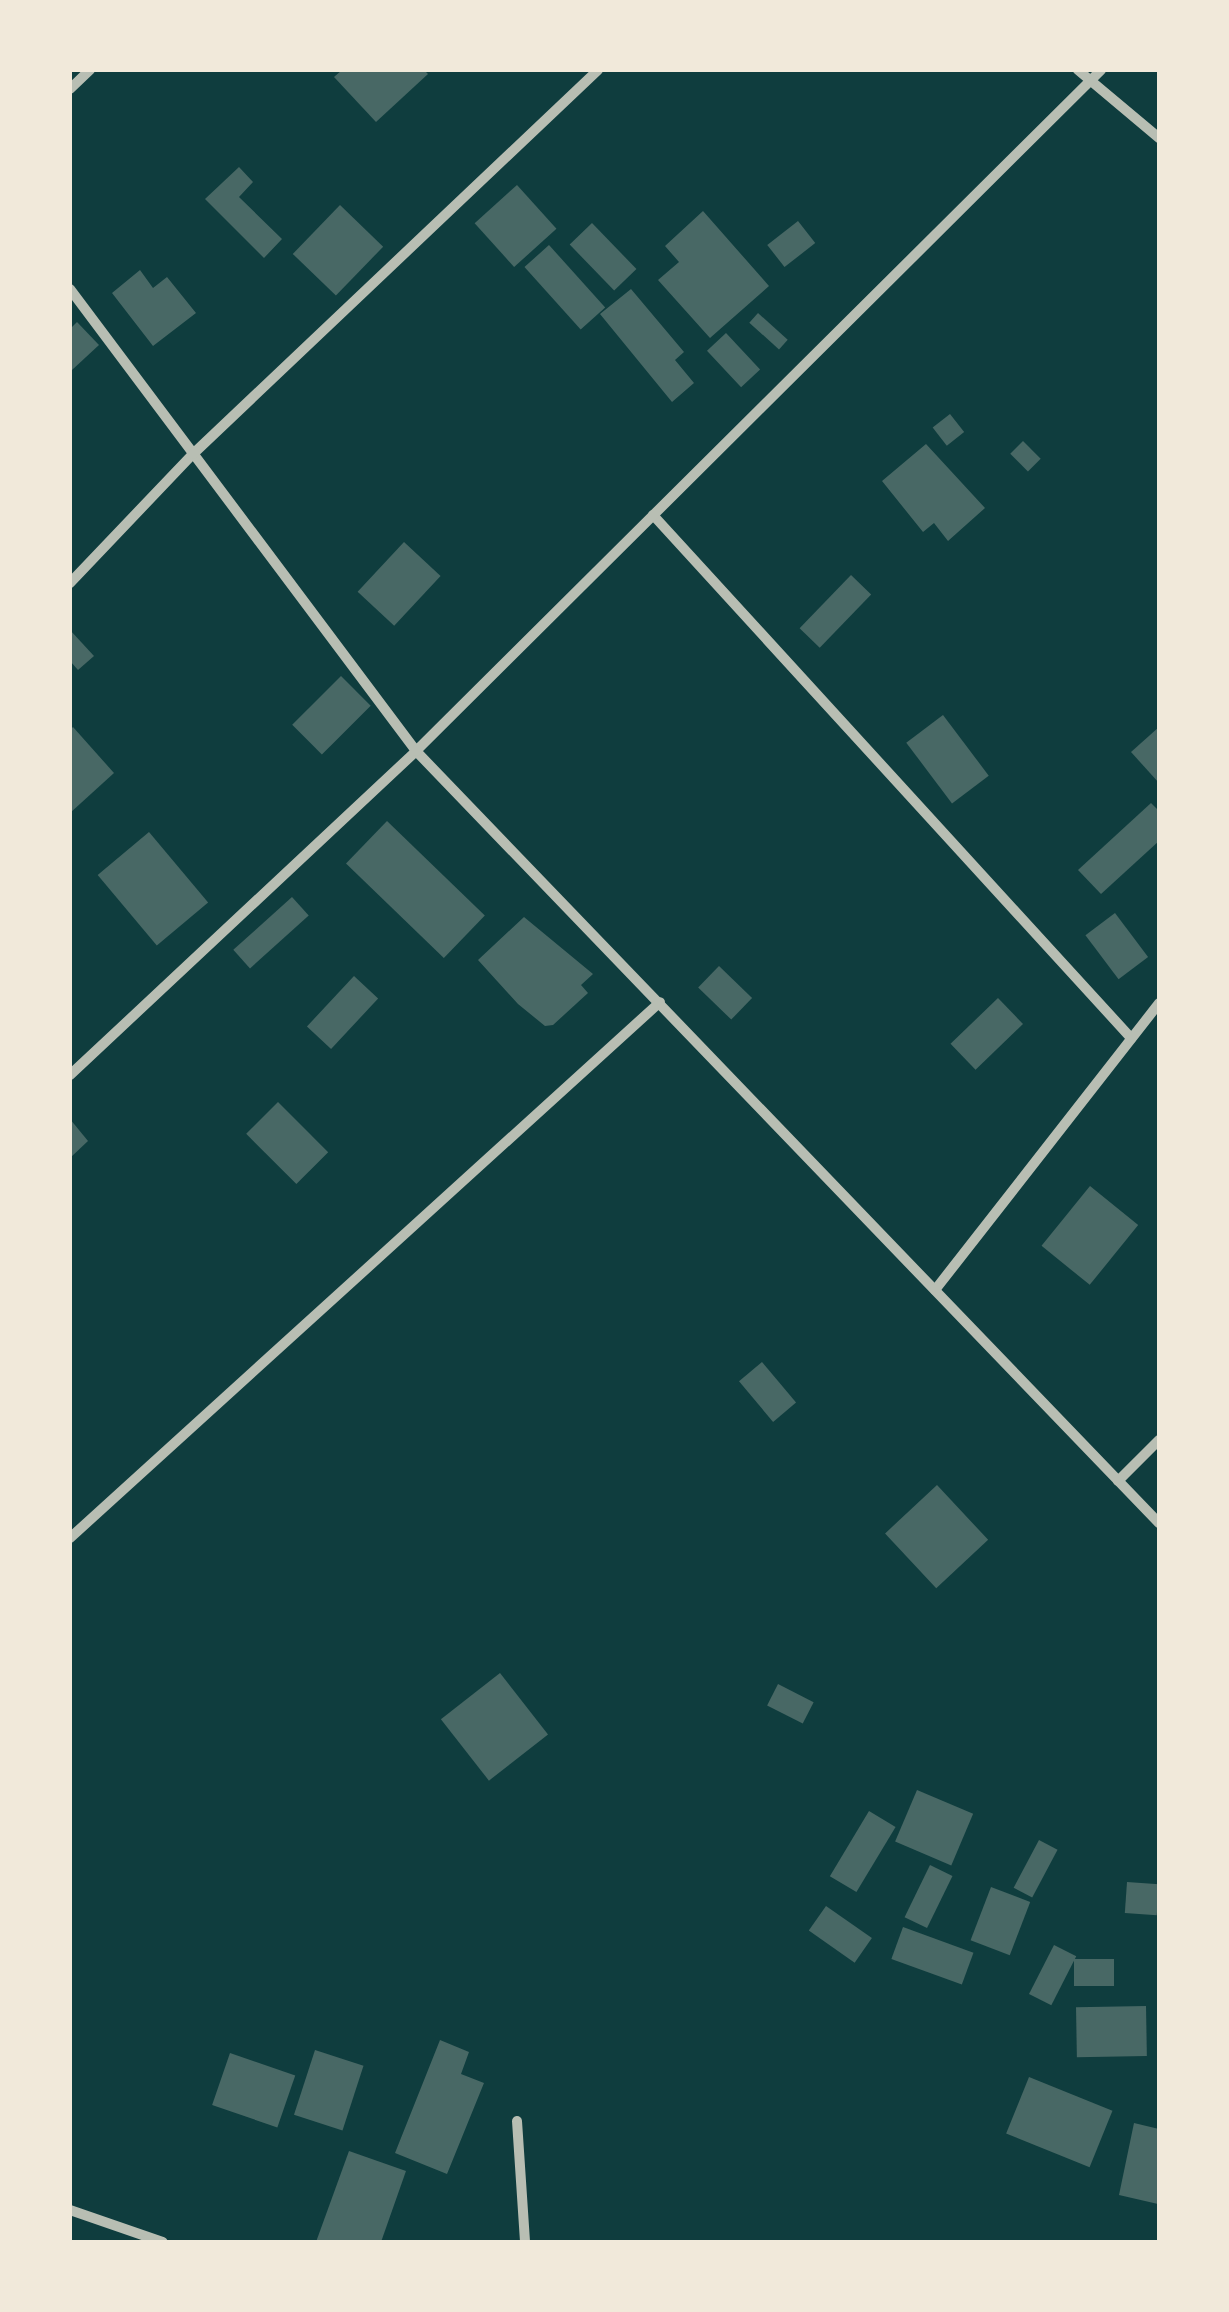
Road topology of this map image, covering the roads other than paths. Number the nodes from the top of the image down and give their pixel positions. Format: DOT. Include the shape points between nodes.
graph roads {
  1 [pos="90,70"];
  2 [pos="598,70"];
  3 [pos="1078,70"];
  4 [pos="1102,70"];
  5 [pos="1090,81"];
  6 [pos="70,89"];
  7 [pos="1159,138"];
  8 [pos="70,288"];
  9 [pos="193,454"];
  10 [pos="653,515"];
  11 [pos="70,583"];
  12 [pos="416,750"];
  13 [pos="660,1002"];
  14 [pos="1159,1003"];
  15 [pos="1131,1038"];
  16 [pos="70,1075"];
  17 [pos="935,1290"];
  18 [pos="1159,1440"];
  19 [pos="1118,1481"];
  20 [pos="1159,1524"];
  21 [pos="70,1538"];
  22 [pos="517,2120"];
  23 [pos="70,2210"];
  24 [pos="163,2242"];
  25 [pos="525,2242"];
  1 -- 6 [label="street"];
  2 -- 9 [label="street"];
  3 -- 5 [label="street"];
  4 -- 5 [label="street"];
  5 -- 7 [label="street"];
  5 -- 10 [label="street"];
  8 -- 9 [label="street"];
  9 -- 11 [label="street"];
  9 -- 12 [label="street"];
  10 -- 12 [label="street"];
  10 -- 15 [label="street"];
  12 -- 13 [label="street"];
  12 -- 16 [label="street"];
  13 -- 17 [label="street"];
  13 -- 21 [label="street"];
  14 -- 15 [label="street"];
  15 -- 17 [label="street"];
  17 -- 19 [label="street"];
  18 -- 19 [label="street"];
  19 -- 20 [label="street"];
  22 -- 25 [label="street"];
  23 -- 24 [label="street"];
}
